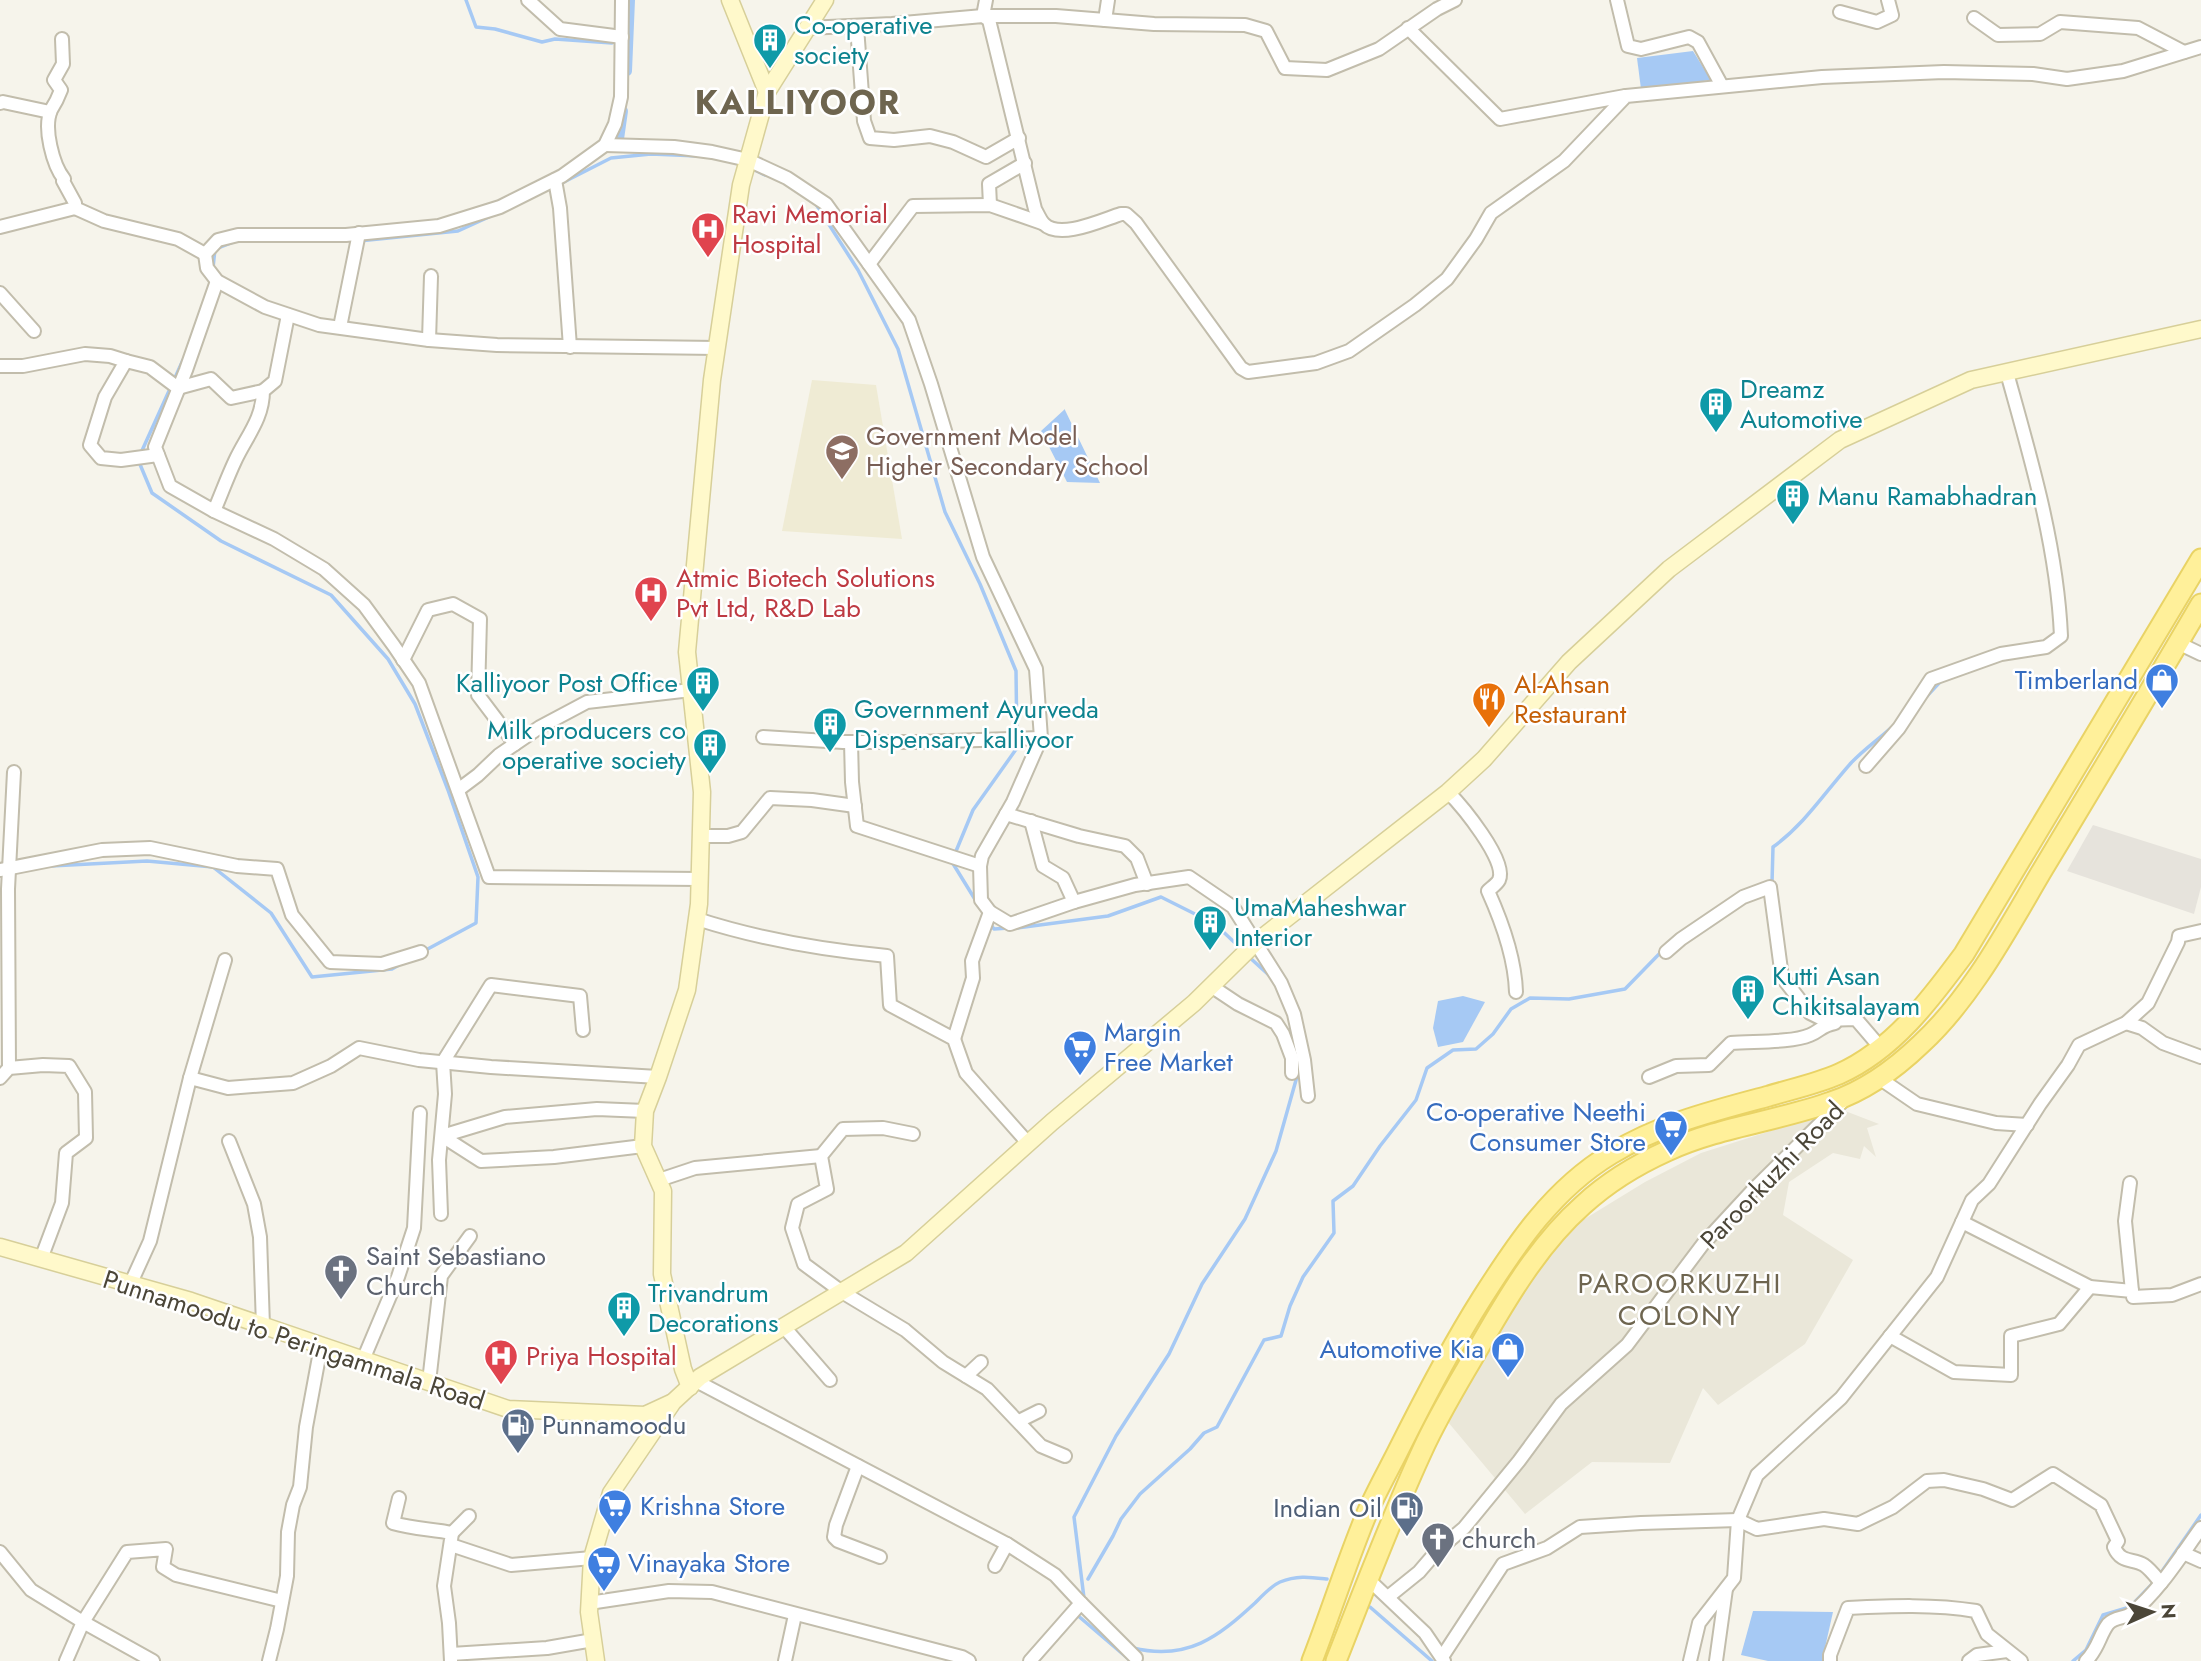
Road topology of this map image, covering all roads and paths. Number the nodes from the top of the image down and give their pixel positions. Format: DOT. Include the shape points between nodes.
graph roads {
  1 [pos="528,0"];
  2 [pos="622,0"];
  3 [pos="730,0"];
  4 [pos="825,0"];
  5 [pos="986,0"];
  6 [pos="1108,0"];
  7 [pos="1455,0"];
  8 [pos="1617,0"];
  9 [pos="1888,0"];
  10 [pos="1840,12"];
  11 [pos="983,16"];
  12 [pos="1975,18"];
  13 [pos="1105,20"];
  14 [pos="857,27"];
  15 [pos="807,29"];
  16 [pos="1408,29"];
  17 [pos="622,37"];
  18 [pos="62,39"];
  19 [pos="2201,47"];
  20 [pos="2184,52"];
  21 [pos="1723,86"];
  22 [pos="767,92"];
  23 [pos="1626,96"];
  24 [pos="0,103"];
  25 [pos="50,112"];
  26 [pos="1019,138"];
  27 [pos="605,145"];
  28 [pos="748,160"];
  29 [pos="1025,163"];
  30 [pos="556,184"];
  31 [pos="990,205"];
  32 [pos="75,208"];
  33 [pos="1042,223"];
  34 [pos="0,227"];
  35 [pos="359,234"];
  36 [pos="205,254"];
  37 [pos="869,264"];
  38 [pos="431,276"];
  39 [pos="217,281"];
  40 [pos="0,293"];
  41 [pos="288,315"];
  42 [pos="340,327"];
  43 [pos="2201,329"];
  44 [pos="34,331"];
  45 [pos="429,340"];
  46 [pos="570,347"];
  47 [pos="717,348"];
  48 [pos="126,361"];
  49 [pos="0,366"];
  50 [pos="2007,373"];
  51 [pos="178,388"];
  52 [pos="263,391"];
  53 [pos="158,455"];
  54 [pos="214,512"];
  55 [pos="2201,559"];
  56 [pos="2201,604"];
  57 [pos="2178,643"];
  58 [pos="2201,654"];
  59 [pos="403,660"];
  60 [pos="691,690"];
  61 [pos="762,737"];
  62 [pos="1041,738"];
  63 [pos="851,742"];
  64 [pos="515,744"];
  65 [pos="1866,766"];
  66 [pos="14,772"];
  67 [pos="458,790"];
  68 [pos="1448,792"];
  69 [pos="855,806"];
  70 [pos="1006,814"];
  71 [pos="1031,821"];
  72 [pos="701,836"];
  73 [pos="980,866"];
  74 [pos="4,868"];
  75 [pos="700,879"];
  76 [pos="1147,884"];
  77 [pos="1074,902"];
  78 [pos="989,913"];
  79 [pos="697,919"];
  80 [pos="2201,932"];
  81 [pos="1255,943"];
  82 [pos="421,952"];
  83 [pos="1667,952"];
  84 [pos="225,960"];
  85 [pos="1211,986"];
  86 [pos="1516,992"];
  87 [pos="1856,1020"];
  88 [pos="2126,1023"];
  89 [pos="583,1030"];
  90 [pos="954,1038"];
  91 [pos="1880,1048"];
  92 [pos="2201,1057"];
  93 [pos="443,1062"];
  94 [pos="5,1073"];
  95 [pos="1292,1073"];
  96 [pos="658,1077"];
  97 [pos="1648,1077"];
  98 [pos="190,1078"];
  99 [pos="1879,1078"];
  100 [pos="1849,1095"];
  101 [pos="1308,1096"];
  102 [pos="645,1111"];
  103 [pos="420,1113"];
  104 [pos="2027,1125"];
  105 [pos="913,1134"];
  106 [pos="442,1136"];
  107 [pos="229,1141"];
  108 [pos="1028,1143"];
  109 [pos="643,1146"];
  110 [pos="821,1156"];
  111 [pos="659,1180"];
  112 [pos="2130,1183"];
  113 [pos="441,1214"];
  114 [pos="1962,1222"];
  115 [pos="470,1236"];
  116 [pos="0,1247"];
  117 [pos="41,1259"];
  118 [pos="130,1284"];
  119 [pos="2201,1284"];
  120 [pos="2090,1287"];
  121 [pos="2132,1291"];
  122 [pos="842,1292"];
  123 [pos="262,1326"];
  124 [pos="784,1326"];
  125 [pos="1890,1336"];
  126 [pos="321,1346"];
  127 [pos="363,1360"];
  128 [pos="981,1362"];
  129 [pos="966,1376"];
  130 [pos="830,1380"];
  131 [pos="429,1382"];
  132 [pos="693,1384"];
  133 [pos="673,1402"];
  134 [pos="1039,1411"];
  135 [pos="1019,1421"];
  136 [pos="1065,1456"];
  137 [pos="858,1466"];
  138 [pos="399,1498"];
  139 [pos="469,1516"];
  140 [pos="1738,1520"];
  141 [pos="2201,1528"];
  142 [pos="452,1539"];
  143 [pos="1007,1544"];
  144 [pos="0,1552"];
  145 [pos="2183,1553"];
  146 [pos="880,1556"];
  147 [pos="592,1558"];
  148 [pos="2201,1561"];
  149 [pos="995,1566"];
  150 [pos="1368,1579"];
  151 [pos="2161,1583"];
  152 [pos="1726,1588"];
  153 [pos="1388,1597"];
  154 [pos="282,1601"];
  155 [pos="590,1603"];
  156 [pos="1081,1603"];
  157 [pos="795,1615"];
  158 [pos="83,1622"];
  159 [pos="593,1640"];
  160 [pos="2007,1651"];
  161 [pos="451,1658"];
  162 [pos="1136,1658"];
  163 [pos="272,1659"];
  164 [pos="1443,1659"];
  165 [pos="66,1661"];
  166 [pos="153,1661"];
  167 [pos="596,1661"];
  168 [pos="785,1661"];
  169 [pos="969,1661"];
  170 [pos="1030,1661"];
  171 [pos="1312,1661"];
  172 [pos="1336,1661"];
  173 [pos="1690,1661"];
  174 [pos="1716,1661"];
  175 [pos="1830,1661"];
  176 [pos="1969,1661"];
  177 [pos="2021,1661"];
  178 [pos="2086,1661"];
  1 -- 17 [label="street" via="560,30"];
  2 -- 17 [label="street"];
  3 -- 22 [label="main road"];
  4 -- 15 [label="main road"];
  5 -- 11 [label="street"];
  6 -- 13 [label="street"];
  7 -- 16 [label="street"];
  8 -- 21 [label="street" via="1628,46 1641,49 1689,37 1698,42"];
  9 -- 10 [label="street" via="1892,15 1877,22"];
  11 -- 13 [label="street"];
  11 -- 14 [label="street"];
  11 -- 26 [label="street" via="989,20"];
  12 -- 20 [label="street" via="1998,35 2040,34 2060,22 2138,28"];
  13 -- 16 [label="street" via="1245,25 1266,31 1285,68 1327,70 1379,49"];
  14 -- 15 [label="street"];
  14 -- 26 [label="street" via="864,121 870,138 894,141 930,136 986,157"];
  15 -- 22 [label="main road"];
  16 -- 23 [label="street" via="1500,119"];
  17 -- 27 [label="street" via="621,97"];
  18 -- 25 [label="street" via="63,64 54,80 61,90"];
  19 -- 20 [label="street"];
  20 -- 21 [label="street" via="2123,71 2067,79 1944,72"];
  21 -- 23 [label="street"];
  22 -- 28 [label="main road"];
  23 -- 33 [label="street" via="1564,161 1491,213 1447,279 1349,351 1316,363 1248,372 1241,368 1126,214 1065,231"];
  24 -- 25 [label="street"];
  25 -- 32 [label="street" via="48,143"];
  26 -- 29 [label="street"];
  27 -- 28 [label="street" via="674,147"];
  27 -- 30 [label="street"];
  28 -- 37 [label="street" via="826,204"];
  28 -- 47 [label="main road"];
  29 -- 31 [label="street" via="989,184"];
  29 -- 33 [label="street"];
  30 -- 35 [label="street" via="439,226"];
  30 -- 46 [label="street"];
  31 -- 33 [label="street"];
  31 -- 37 [label="street" via="913,206"];
  32 -- 34 [label="street"];
  32 -- 36 [label="street" via="104,221 178,239"];
  35 -- 36 [label="street" via="238,235 218,240"];
  35 -- 42 [label="street"];
  36 -- 39 [label="street"];
  37 -- 62 [label="street" via="909,320 983,557 1036,669"];
  38 -- 45 [label="street"];
  39 -- 41 [label="street"];
  39 -- 51 [label="street"];
  40 -- 44 [label="street"];
  41 -- 42 [label="street"];
  41 -- 52 [label="street" via="275,381"];
  42 -- 45 [label="street"];
  43 -- 50 [label="main road"];
  45 -- 46 [label="street"];
  46 -- 47 [label="street"];
  47 -- 60 [label="main road" via="687,652"];
  48 -- 49 [label="street" via="85,354"];
  48 -- 51 [label="street" via="150,367"];
  48 -- 53 [label="street" via="105,397 90,446 101,458"];
  50 -- 65 [label="street" via="2040,492 2062,636 2046,647 2001,654 1931,679"];
  50 -- 68 [label="main road" via="1971,380 1840,440 1669,569 1569,662 1484,759"];
  51 -- 52 [label="street" via="211,379 231,398"];
  51 -- 53 [label="street" via="155,447"];
  52 -- 54 [label="street" via="258,420"];
  53 -- 54 [label="street" via="170,486"];
  54 -- 59 [label="street" via="274,539 324,569 364,605"];
  55 -- 91 [label="main road" via="1964,954 1907,1025"];
  56 -- 57 [label="main road"];
  57 -- 58 [label="street"];
  57 -- 99 [label="main road" via="1982,968 1936,1030"];
  59 -- 64 [label="street" via="428,610 453,604 480,619 478,695"];
  59 -- 67 [label="street" via="419,683"];
  60 -- 64 [label="street" via="587,702"];
  60 -- 72 [label="main road" via="702,792"];
  61 -- 63 [label="street"];
  62 -- 63 [label="street"];
  62 -- 70 [label="street"];
  63 -- 69 [label="street"];
  64 -- 67 [label="street"];
  66 -- 74 [label="street"];
  67 -- 75 [label="street" via="489,877"];
  68 -- 81 [label="main road"];
  68 -- 86 [label="street" via="1472,818 1499,868 1499,882 1488,891 1516,977"];
  69 -- 72 [label="street" via="771,798 742,832"];
  69 -- 73 [label="street" via="857,826"];
  70 -- 71 [label="street"];
  70 -- 73 [label="street"];
  71 -- 76 [label="street" via="1125,846 1137,858"];
  71 -- 77 [label="street" via="1044,866 1063,878"];
  72 -- 75 [label="main road"];
  73 -- 78 [label="street" via="981,900"];
  74 -- 82 [label="street" via="102,850 150,848 237,866 277,869 292,915 330,962 382,964"];
  74 -- 94 [label="street" via="8,889"];
  75 -- 79 [label="main road"];
  76 -- 77 [label="street"];
  76 -- 81 [label="street" via="1189,877 1233,907"];
  77 -- 78 [label="street" via="1010,924"];
  78 -- 90 [label="street"];
  79 -- 90 [label="street" via="760,937 887,956 890,1005"];
  79 -- 96 [label="main road" via="687,990"];
  80 -- 88 [label="street" via="2179,936 2148,1003"];
  81 -- 85 [label="main road"];
  81 -- 101 [label="street" via="1294,1014"];
  83 -- 87 [label="street" via="1743,897 1770,887 1782,976 1810,1013 1824,1020"];
  84 -- 98 [label="street"];
  85 -- 95 [label="street" via="1276,1023 1292,1058"];
  85 -- 108 [label="main road"];
  87 -- 91 [label="street"];
  87 -- 97 [label="street" via="1825,1025 1810,1035 1790,1039 1731,1043 1709,1065 1676,1066"];
  88 -- 92 [label="street"];
  88 -- 104 [label="street" via="2079,1045"];
  89 -- 93 [label="street" via="580,996 491,985"];
  90 -- 108 [label="street" via="966,1073"];
  91 -- 171 [label="main road" via="1841,1073 1663,1126 1587,1169 1545,1209 1509,1255 1461,1331 1415,1416 1367,1513"];
  93 -- 96 [label="street"];
  93 -- 98 [label="street" via="359,1048 293,1083 228,1088"];
  93 -- 106 [label="street"];
  94 -- 117 [label="street" via="43,1065 69,1066 85,1092 86,1138 66,1153 62,1203"];
  96 -- 102 [label="main road"];
  98 -- 118 [label="street" via="150,1241"];
  99 -- 100 [label="main road"];
  99 -- 104 [label="street" via="1917,1104 1996,1123"];
  100 -- 150 [label="main road" via="1671,1149 1606,1185 1563,1224 1526,1270 1438,1419"];
  100 -- 153 [label="street, Paroorkuzhi Road" via="1703,1244 1627,1345 1560,1404 1464,1528"];
  102 -- 106 [label="street" via="597,1109 505,1117"];
  102 -- 109 [label="main road"];
  103 -- 127 [label="street" via="414,1228"];
  104 -- 114 [label="street" via="1989,1184 1972,1200"];
  105 -- 110 [label="street" via="883,1128 843,1129"];
  106 -- 109 [label="street" via="481,1161"];
  106 -- 113 [label="street"];
  107 -- 123 [label="street" via="254,1204 260,1237"];
  108 -- 122 [label="main road" via="906,1253"];
  109 -- 111 [label="main road"];
  110 -- 111 [label="street" via="695,1168"];
  110 -- 122 [label="street" via="827,1189 798,1205 792,1228 804,1264"];
  111 -- 132 [label="main road" via="663,1191 662,1274 683,1369"];
  112 -- 121 [label="street" via="2125,1221"];
  114 -- 120 [label="street"];
  114 -- 125 [label="street" via="1937,1277"];
  115 -- 131 [label="street" via="441,1276"];
  116 -- 117 [label="main road, Punnamoodu to Peringammala Road"];
  117 -- 118 [label="main road, Punnamoodu to Peringammala Road"];
  118 -- 123 [label="main road, Punnamoodu to Peringammala Road"];
  119 -- 121 [label="street" via="2172,1294 2133,1297"];
  120 -- 121 [label="street"];
  120 -- 125 [label="street" via="2059,1324 2011,1336 2011,1375 1954,1372"];
  122 -- 124 [label="main road"];
  122 -- 129 [label="street"];
  123 -- 126 [label="main road, Punnamoodu to Peringammala Road"];
  124 -- 130 [label="street"];
  124 -- 132 [label="main road"];
  125 -- 140 [label="street" via="1840,1398 1757,1475"];
  126 -- 127 [label="main road, Punnamoodu to Peringammala Road"];
  126 -- 154 [label="street" via="300,1487 288,1532"];
  127 -- 131 [label="main road, Punnamoodu to Peringammala Road"];
  128 -- 129 [label="street"];
  129 -- 135 [label="street" via="987,1389"];
  131 -- 133 [label="main road, Punnamoodu to Peringammala Road" via="508,1409 645,1415"];
  132 -- 133 [label="main road"];
  132 -- 137 [label="street"];
  133 -- 147 [label="main road" via="611,1493"];
  134 -- 135 [label="street"];
  135 -- 136 [label="street" via="1041,1446"];
  137 -- 143 [label="street"];
  137 -- 146 [label="street" via="834,1537"];
  138 -- 142 [label="street" via="393,1523 430,1528"];
  139 -- 142 [label="street"];
  140 -- 151 [label="street" via="1757,1529 1824,1519 1858,1524 1893,1507 1927,1481 1944,1480 2012,1500 2053,1474 2101,1505 2118,1541 2117,1554 2143,1564"];
  140 -- 152 [label="street" via="1734,1577"];
  140 -- 164 [label="street" via="1580,1527 1547,1548 1503,1564"];
  141 -- 145 [label="street"];
  142 -- 147 [label="street" via="511,1565"];
  142 -- 161 [label="street" via="444,1586"];
  143 -- 149 [label="street"];
  143 -- 156 [label="street" via="1055,1575"];
  144 -- 158 [label="street" via="31,1590"];
  145 -- 148 [label="street"];
  145 -- 151 [label="street"];
  147 -- 155 [label="main road"];
  150 -- 153 [label="street"];
  150 -- 172 [label="main road"];
  151 -- 178 [label="street" via="2130,1615 2107,1625"];
  152 -- 173 [label="street" via="1699,1623"];
  152 -- 174 [label="street"];
  153 -- 164 [label="street" via="1425,1633"];
  154 -- 158 [label="street" via="176,1575 163,1567 166,1549 127,1552"];
  154 -- 163 [label="street"];
  155 -- 157 [label="street" via="669,1591 712,1592"];
  155 -- 159 [label="main road"];
  156 -- 162 [label="street"];
  156 -- 170 [label="street"];
  157 -- 168 [label="street"];
  157 -- 169 [label="street"];
  158 -- 165 [label="street"];
  158 -- 166 [label="street"];
  159 -- 161 [label="street"];
  159 -- 167 [label="main road"];
  160 -- 175 [label="street" via="1987,1634 1976,1611 1848,1608"];
  160 -- 176 [label="street" via="1977,1655"];
  160 -- 177 [label="street"];
}
